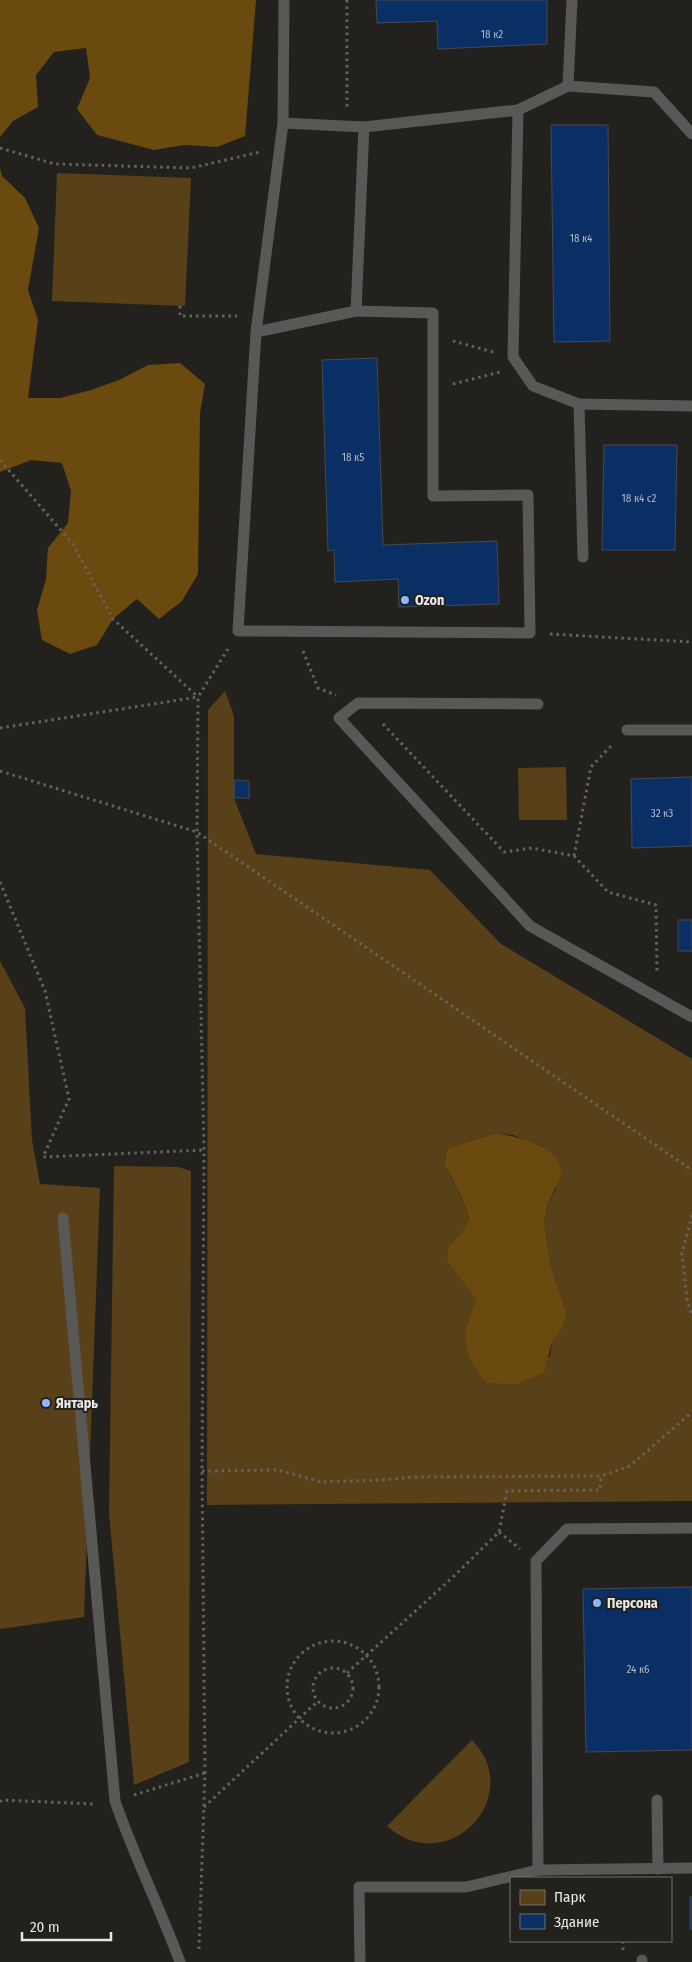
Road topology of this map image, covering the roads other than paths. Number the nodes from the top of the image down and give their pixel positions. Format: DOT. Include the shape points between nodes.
graph roads {
  1 [pos="284,0"];
  2 [pos="572,0"];
  3 [pos="568,86"];
  4 [pos="518,110"];
  5 [pos="283,123"];
  6 [pos="364,127"];
  7 [pos="692,134"];
  8 [pos="356,311"];
  9 [pos="256,332"];
  10 [pos="579,404"];
  11 [pos="692,406"];
  12 [pos="583,557"];
  13 [pos="538,704"];
  14 [pos="627,730"];
  15 [pos="692,730"];
  16 [pos="692,1018"];
  17 [pos="63,1218"];
  18 [pos="692,1528"];
  19 [pos="657,1800"];
  20 [pos="692,1868"];
  21 [pos="658,1869"];
  22 [pos="538,1870"];
  23 [pos="180,1962"];
  24 [pos="360,1962"];
  1 -- 5 [label="lane"];
  2 -- 3 [label="lane"];
  3 -- 4 [label="lane"];
  3 -- 7 [label="lane" via="654,92"];
  4 -- 6 [label="lane"];
  4 -- 10 [label="lane" via="513,357 533,386"];
  5 -- 6 [label="lane"];
  5 -- 9 [label="lane"];
  6 -- 8 [label="lane"];
  8 -- 9 [label="lane"];
  8 -- 9 [label="lane" via="433,313 433,496 528,495 530,633 238,631"];
  10 -- 11 [label="lane"];
  10 -- 12 [label="lane"];
  13 -- 16 [label="lane" via="358,703 339,718 530,926"];
  14 -- 15 [label="lane"];
  17 -- 23 [label="lane" via="115,1801"];
  18 -- 22 [label="lane" via="567,1529 536,1561"];
  19 -- 21 [label="lane"];
  20 -- 21 [label="lane"];
  21 -- 22 [label="lane"];
  22 -- 24 [label="lane" via="466,1886 359,1887"];
}
